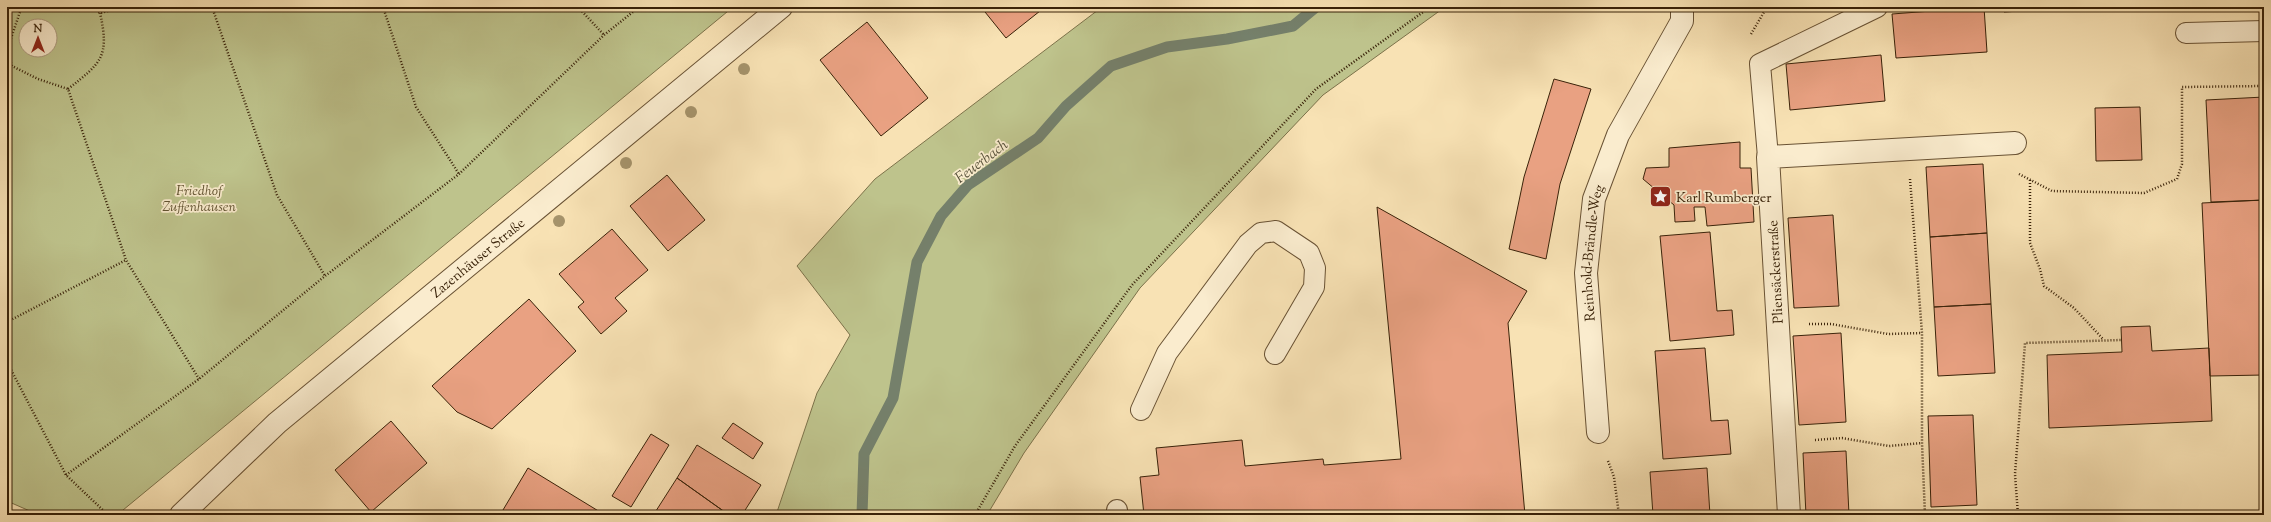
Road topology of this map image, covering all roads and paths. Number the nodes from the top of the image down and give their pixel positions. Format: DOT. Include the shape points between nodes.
graph roads {
  1 [pos="25,7"];
  2 [pos="91,7"];
  3 [pos="125,7"];
  4 [pos="212,7"];
  5 [pos="382,7"];
  6 [pos="578,7"];
  7 [pos="640,7"];
  8 [pos="781,7"];
  9 [pos="1430,7"];
  10 [pos="1682,7"];
  11 [pos="1877,7"];
  12 [pos="100,13"];
  13 [pos="2264,32"];
  14 [pos="2186,33"];
  15 [pos="604,35"];
  16 [pos="7,50"];
  17 [pos="2264,86"];
  18 [pos="68,90"];
  19 [pos="2015,143"];
  20 [pos="1988,144"];
  21 [pos="1908,149"];
  22 [pos="1768,157"];
  23 [pos="459,174"];
  24 [pos="2030,180"];
  25 [pos="126,260"];
  26 [pos="325,276"];
  27 [pos="7,322"];
  28 [pos="1778,325"];
  29 [pos="1922,333"];
  30 [pos="2103,340"];
  31 [pos="2121,340"];
  32 [pos="1275,354"];
  33 [pos="7,362"];
  34 [pos="198,379"];
  35 [pos="1141,410"];
  36 [pos="1598,432"];
  37 [pos="1785,442"];
  38 [pos="1922,443"];
  39 [pos="66,475"];
  40 [pos="108,515"];
  41 [pos="181,515"];
  42 [pos="975,515"];
  43 [pos="1619,515"];
  44 [pos="1789,515"];
  45 [pos="1925,515"];
  46 [pos="2018,515"];
  1 -- 16 [label="path" via="20,12"];
  2 -- 12 [label="path"];
  3 -- 12 [label="path"];
  4 -- 26 [label="path" via="277,195"];
  5 -- 23 [label="path" via="416,107"];
  6 -- 15 [label="path"];
  7 -- 15 [label="path"];
  8 -- 41 [label="street, Zazenhäuser Straße" via="277,423"];
  9 -- 42 [label="path" via="1316,89 1132,285 1015,446"];
  10 -- 36 [label="street, Reinhold-Brändle-Weg" via="1682,21 1618,135 1594,199 1586,273"];
  11 -- 22 [label="lane" via="1760,64"];
  12 -- 18 [label="path" via="106,36 104,52 91,71"];
  13 -- 14 [label="lane"];
  15 -- 23 [label="path"];
  16 -- 18 [label="path" via="12,66"];
  17 -- 24 [label="path" via="2182,87 2182,164 2177,179 2144,193 2052,191"];
  18 -- 25 [label="path"];
  19 -- 20 [label="street"];
  20 -- 21 [label="street"];
  20 -- 24 [label="path" via="2010,169"];
  21 -- 22 [label="street"];
  21 -- 29 [label="path"];
  22 -- 28 [label="street, Pliensäckerstraße"];
  23 -- 26 [label="path"];
  24 -- 30 [label="path" via="2030,243 2044,286 2074,308"];
  25 -- 27 [label="path"];
  25 -- 34 [label="path"];
  26 -- 34 [label="path"];
  28 -- 29 [label="path" via="1831,324 1888,334"];
  28 -- 37 [label="street, Pliensäckerstraße"];
  29 -- 38 [label="path"];
  30 -- 31 [label="path"];
  30 -- 46 [label="path" via="2025,343 2015,474"];
  32 -- 35 [label="lane" via="1314,287 1315,268 1309,253 1276,231 1261,233 1248,244 1167,353"];
  33 -- 39 [label="path"];
  34 -- 39 [label="path"];
  36 -- 43 [label="path" via="1614,477"];
  37 -- 38 [label="path" via="1842,438 1889,446"];
  37 -- 44 [label="street, Pliensäckerstraße"];
  38 -- 45 [label="path"];
  39 -- 40 [label="path"];
}
